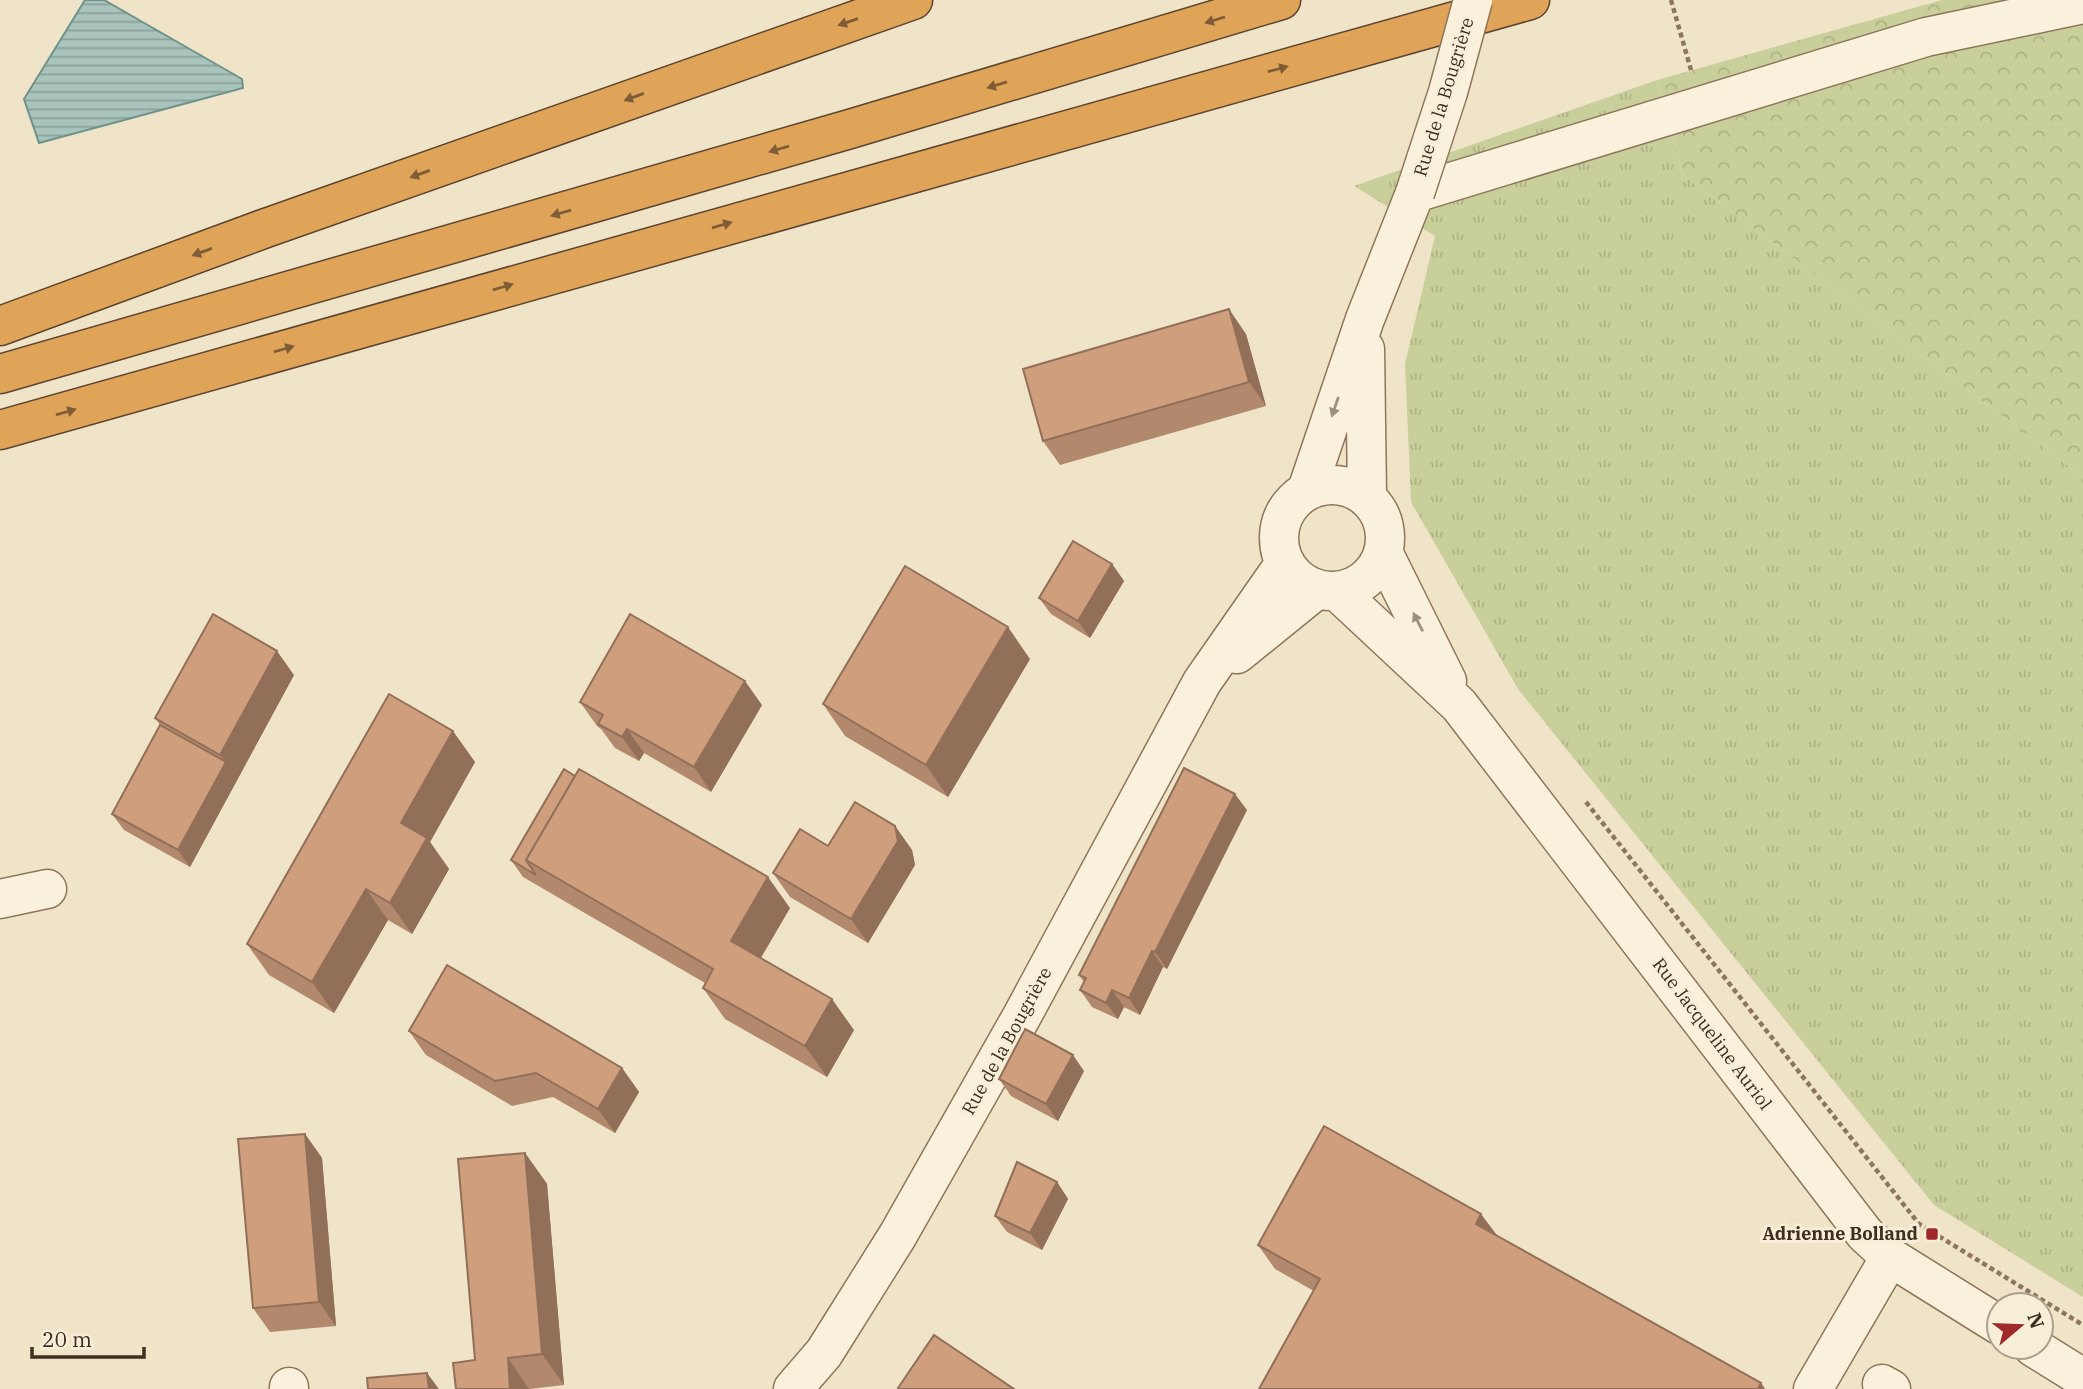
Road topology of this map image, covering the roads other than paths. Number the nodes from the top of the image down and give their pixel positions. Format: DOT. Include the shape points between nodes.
graph roads {
  1 [pos="913,0"];
  2 [pos="1281,0"];
  3 [pos="1450,0"];
  4 [pos="1473,0"];
  5 [pos="1530,0"];
  6 [pos="2083,4"];
  7 [pos="1415,193"];
  8 [pos="1365,319"];
  9 [pos="0,326"];
  10 [pos="0,374"];
  11 [pos="0,430"];
  12 [pos="1307,491"];
  13 [pos="1367,496"];
  14 [pos="1384,554"];
  15 [pos="1284,563"];
  16 [pos="1327,591"];
  17 [pos="1202,682"];
  18 [pos="1459,705"];
  19 [pos="47,889"];
  20 [pos="0,899"];
  21 [pos="1891,1257"];
  22 [pos="1985,1316"];
  23 [pos="2055,1361"];
  24 [pos="2083,1378"];
  25 [pos="793,1389"];
  26 [pos="1813,1389"];
  1 -- 9 [label="highway, one-way"];
  2 -- 10 [label="highway, one-way"];
  3 -- 7 [label="street, Rue de la Bougrière" via="1413,136"];
  4 -- 7 [label="street, Rue de la Bougrière, bridge"];
  11 -- 5 [label="highway, one-way"];
  6 -- 7 [label="street" via="1926,37"];
  7 -- 8 [label="street, Rue de la Bougrière"];
  8 -- 12 [label="street, Rue de la Bougrière, one-way"];
  8 -- 13 [label="street, Rue de la Bougrière"];
  12 -- 13 [label="street" via="1327,484 1348,486"];
  12 -- 15 [label="street" via="1291,503 1281,522 1279,543"];
  13 -- 14 [label="street" via="1380,513 1386,533"];
  14 -- 16 [label="street" via="1374,572 1358,586"];
  18 -- 14 [label="street, Rue Jacqueline Auriol, one-way"];
  15 -- 16 [label="street" via="1298,580"];
  15 -- 17 [label="street, Rue de la Bougrière"];
  16 -- 17 [label="street, Rue de la Bougrière"];
  16 -- 18 [label="street, Rue Jacqueline Auriol"];
  17 -- 25 [label="street, Rue de la Bougrière" via="898,1235 824,1353"];
  18 -- 21 [label="street, Rue Jacqueline Auriol" via="1865,1234"];
  19 -- 20 [label="street"];
  21 -- 22 [label="street, Rue Jacqueline Auriol"];
  21 -- 26 [label="street"];
  23 -- 24 [label="street"];
}
